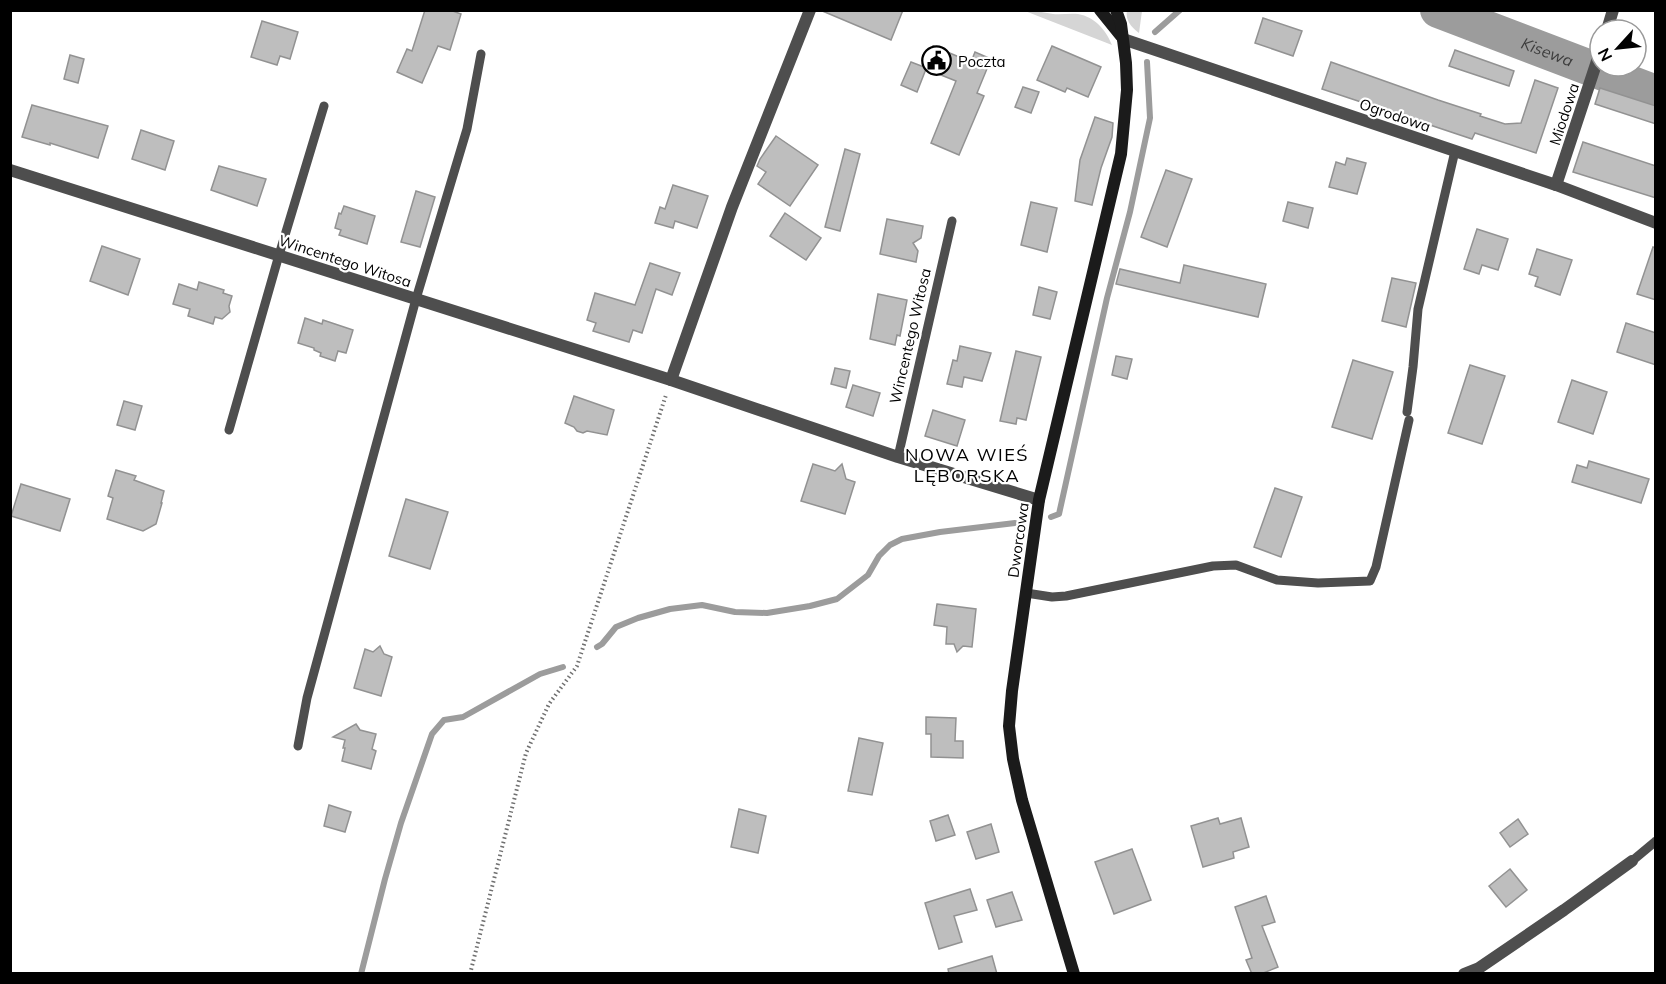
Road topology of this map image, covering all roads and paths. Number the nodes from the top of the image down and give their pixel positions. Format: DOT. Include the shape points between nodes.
graph roads {
  1 [pos="810,10"];
  2 [pos="1100,10"];
  3 [pos="1116,10"];
  4 [pos="1123,39"];
  5 [pos="482,54"];
  6 [pos="1592,78"];
  7 [pos="324,106"];
  8 [pos="1455,151"];
  9 [pos="10,170"];
  10 [pos="1556,185"];
  11 [pos="952,221"];
  12 [pos="1656,223"];
  13 [pos="279,255"];
  14 [pos="416,299"];
  15 [pos="671,380"];
  16 [pos="229,430"];
  17 [pos="898,458"];
  18 [pos="1039,500"];
  19 [pos="1026,593"];
  20 [pos="298,746"];
  21 [pos="1656,841"];
  22 [pos="1632,861"];
  23 [pos="470,974"];
  24 [pos="1074,974"];
  25 [pos="1464,974"];
  1 -- 15 [label="street" via="732,207"];
  2 -- 4 [label="street"];
  3 -- 4 [label="street, Dworcowa"];
  4 -- 8 [label="street, Ogrodowa"];
  4 -- 18 [label="street, Dworcowa" via="1127,90 1121,154"];
  5 -- 14 [label="lane" via="467,129"];
  6 -- 10 [label="street, Miodowa"];
  7 -- 13 [label="lane"];
  8 -- 10 [label="street, Ogrodowa"];
  8 -- 19 [label="lane" via="1418,309 1408,416 1370,581 1277,580 1236,565 1213,566 1066,596"];
  9 -- 13 [label="street, Wincentego Witosa"];
  10 -- 12 [label="street, Ogrodowa"];
  11 -- 17 [label="lane, Wincentego Witosa"];
  13 -- 14 [label="street, Wincentego Witosa"];
  13 -- 16 [label="lane"];
  14 -- 15 [label="street, Wincentego Witosa"];
  14 -- 20 [label="lane" via="307,698"];
  15 -- 17 [label="street, Wincentego Witosa"];
  15 -- 23 [label="path" via="577,666 549,704 526,753"];
  17 -- 18 [label="street, Wincentego Witosa"];
  18 -- 19 [label="street, Dworcowa"];
  19 -- 24 [label="street, Dworcowa" via="1009,726 1013,759"];
  21 -- 22 [label="lane"];
  22 -- 25 [label="street" via="1479,968"];
}
